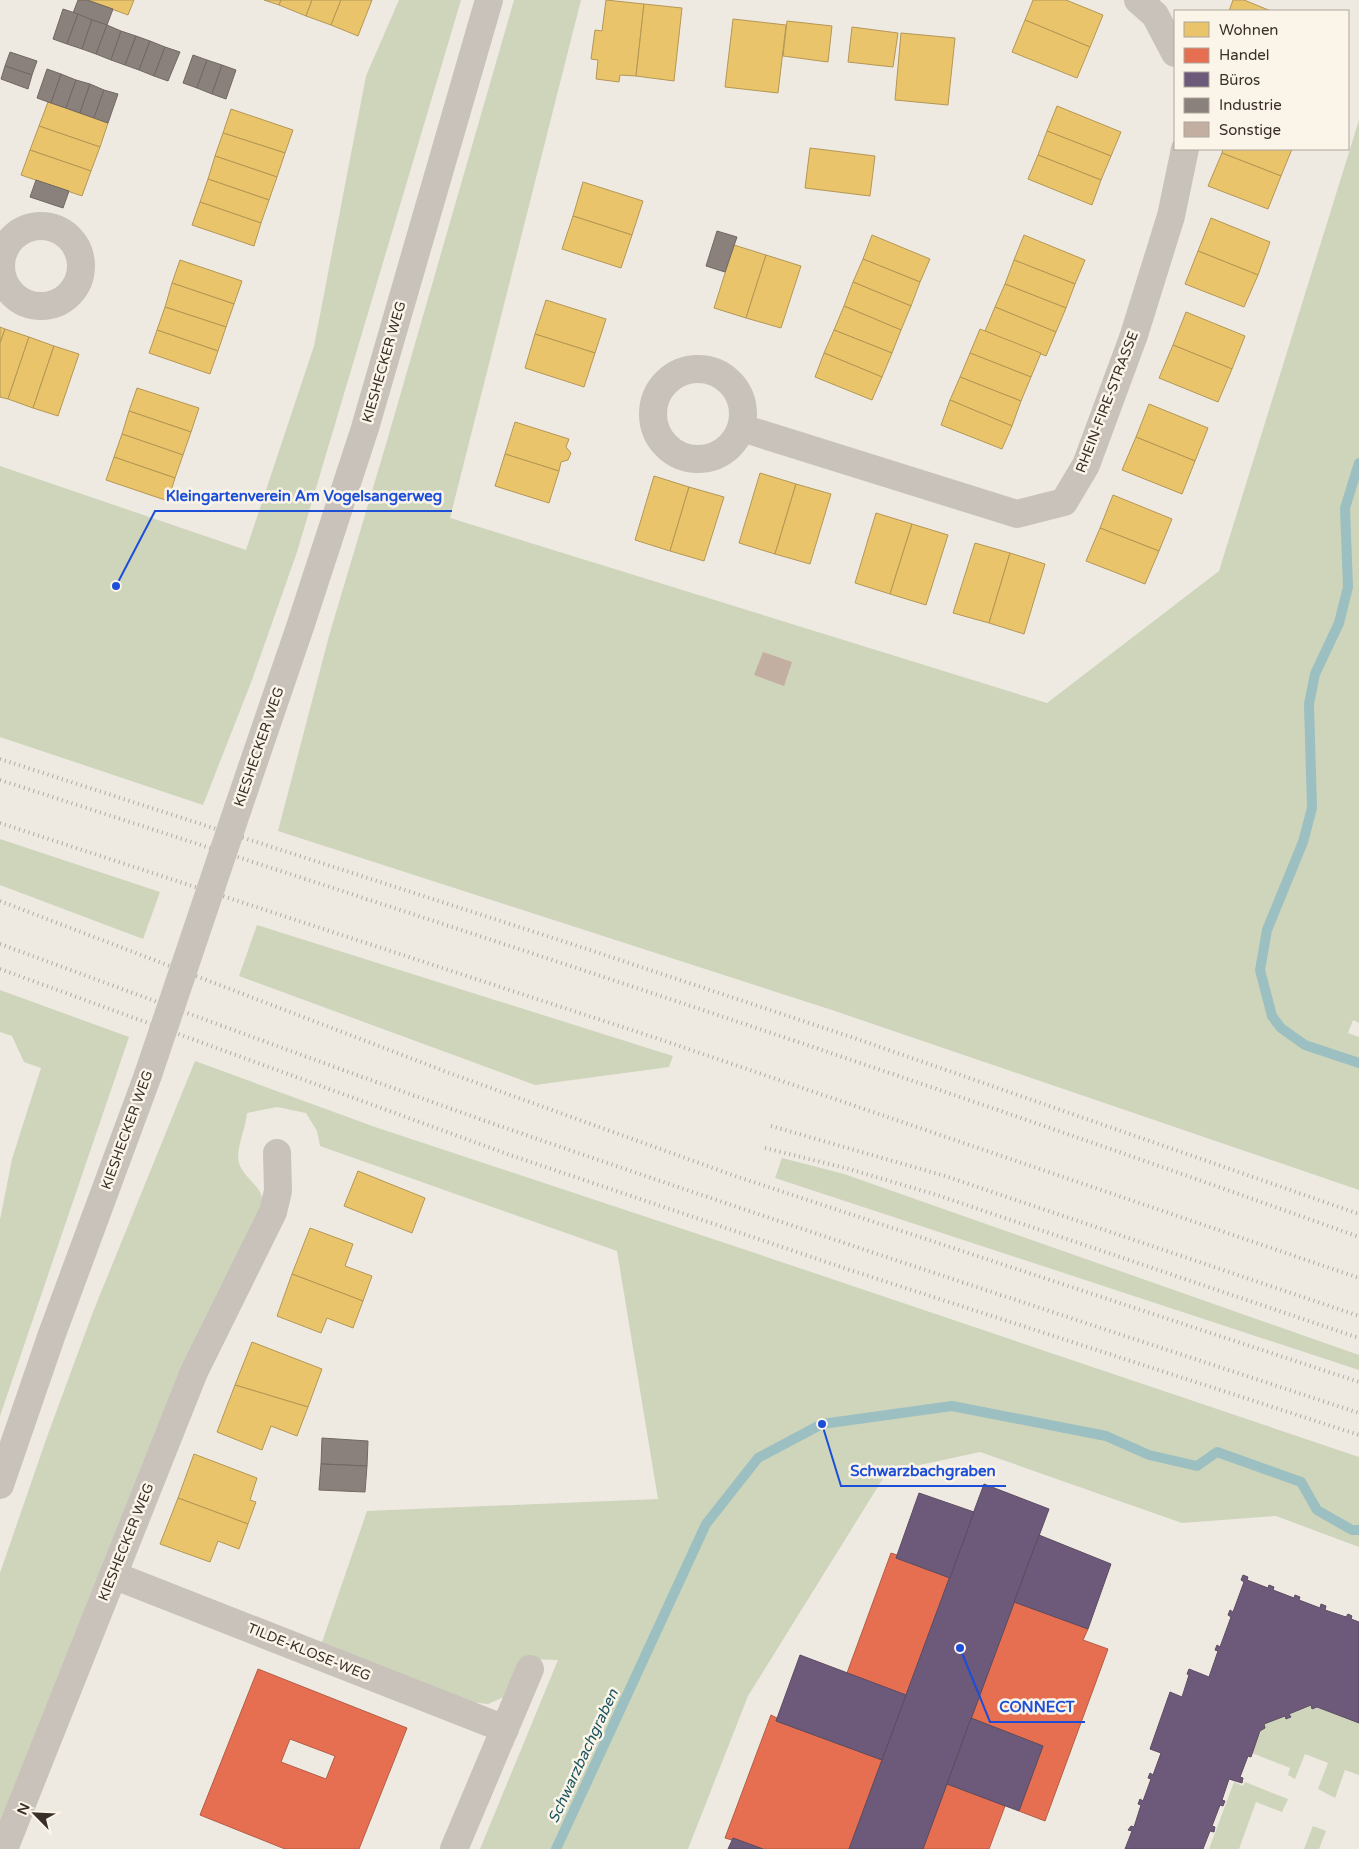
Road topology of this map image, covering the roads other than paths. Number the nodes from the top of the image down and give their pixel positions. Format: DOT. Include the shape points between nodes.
graph roads {
  1 [pos="489,0"];
  2 [pos="1138,0"];
  3 [pos="1174,51"];
  4 [pos="1185,150"];
  5 [pos="742,428"];
  6 [pos="277,1153"];
  7 [pos="0,1485"];
  8 [pos="113,1575"];
  9 [pos="530,1669"];
  10 [pos="504,1729"];
  11 [pos="4,1849"];
  12 [pos="454,1849"];
  1 -- 7 [label="street, KIESHECKER WEG, bridge" via="365,428 300,627 148,1075 55,1325"];
  2 -- 3 [label="street" via="1155,15"];
  4 -- 5 [label="street, RHEIN-FIRE-STRASSE" via="1171,216 1134,335 1086,465 1064,502 1017,514"];
  6 -- 8 [label="street, KIESHECKER WEG" via="278,1192 273,1212 194,1372"];
  8 -- 10 [label="street, TILDE-KLOSE-WEG"];
  8 -- 11 [label="street, KIESHECKER WEG"];
  9 -- 10 [label="street"];
  10 -- 12 [label="street"];
}
